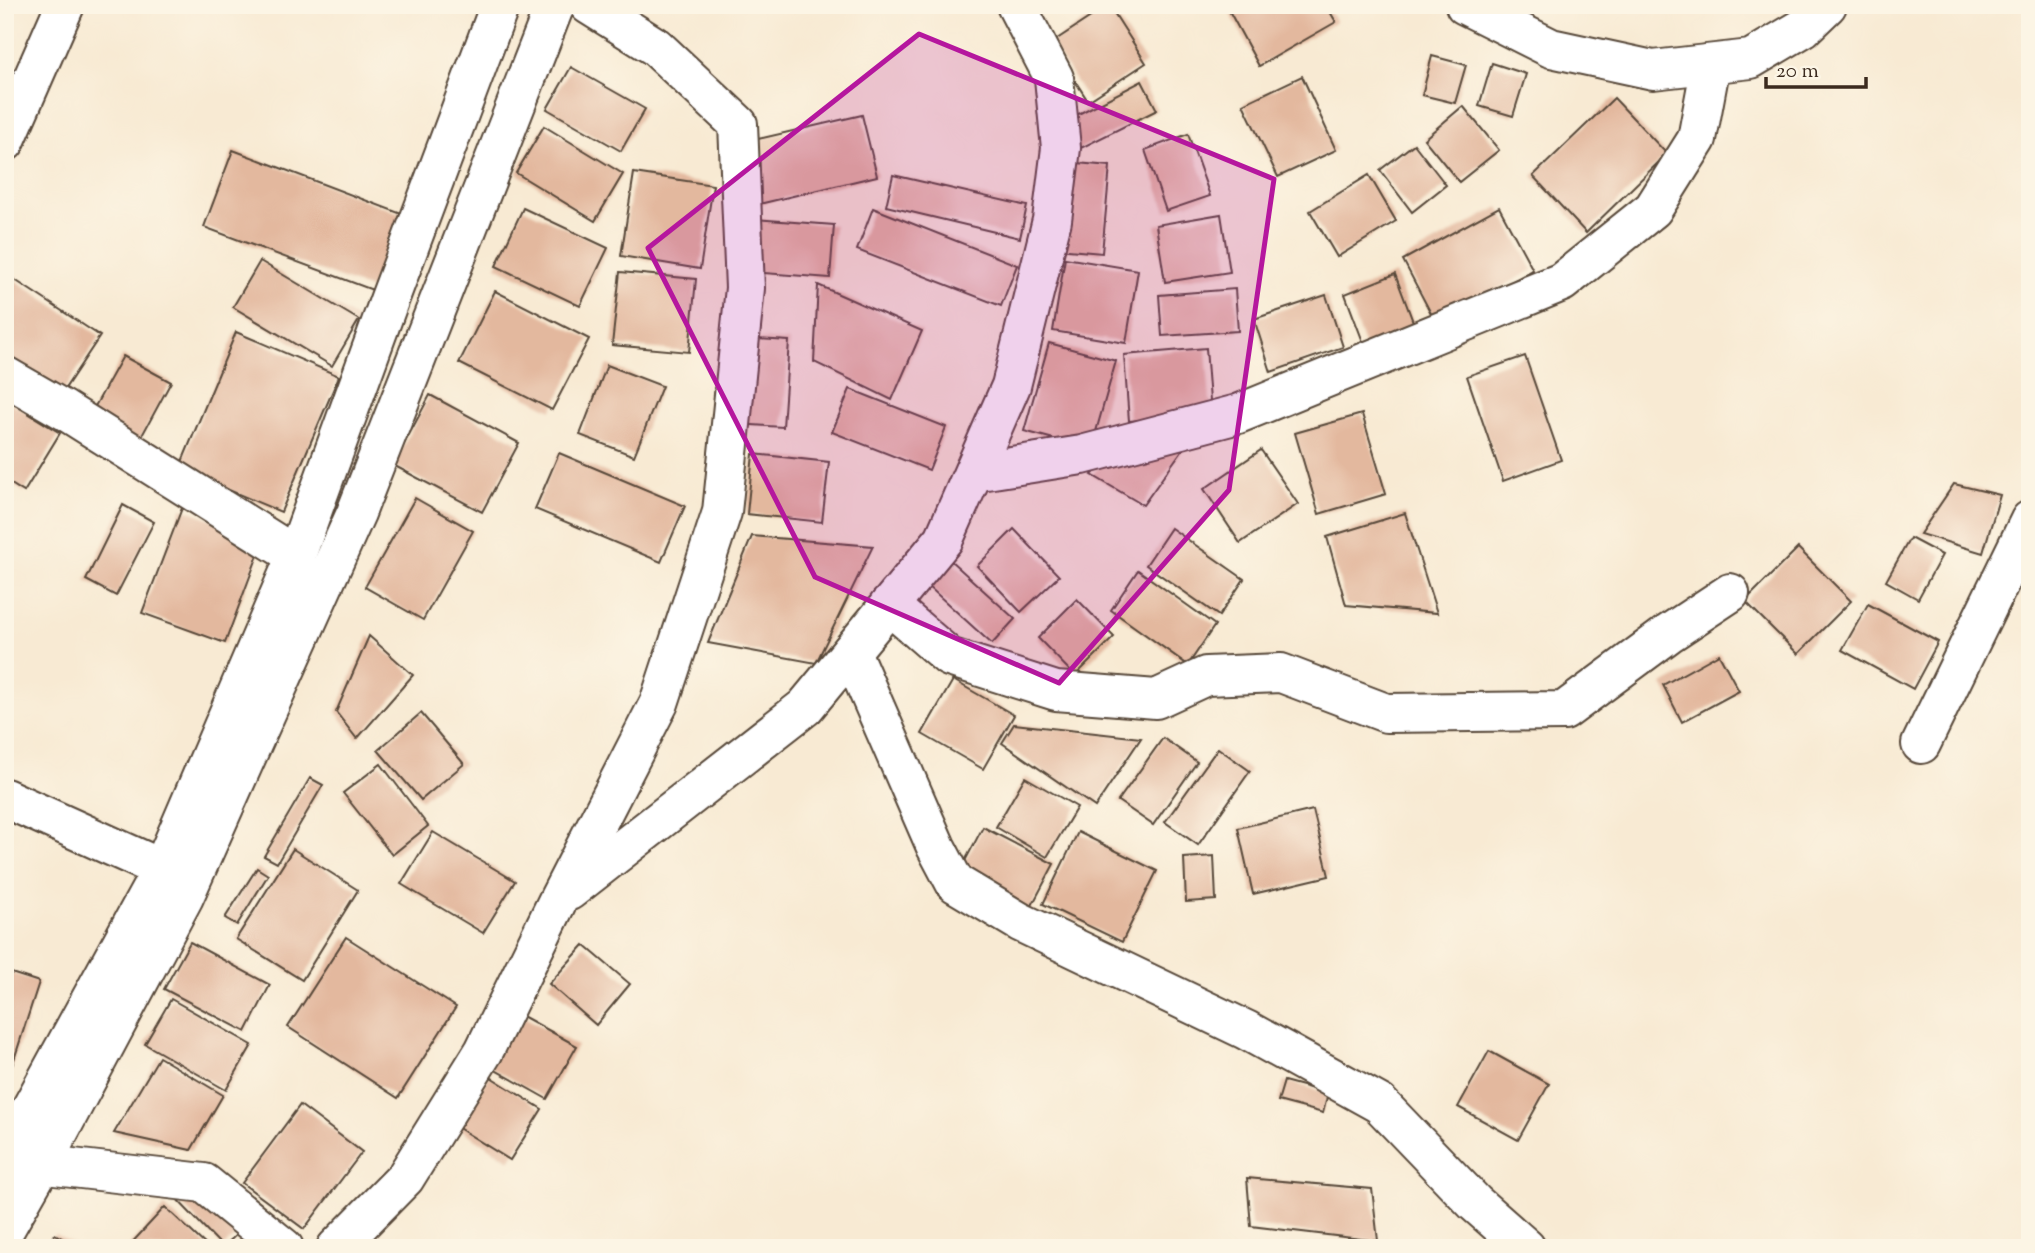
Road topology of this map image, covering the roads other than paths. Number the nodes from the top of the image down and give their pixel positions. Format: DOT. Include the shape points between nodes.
graph roads {
  1 [pos="65,5"];
  2 [pos="500,5"];
  3 [pos="555,5"];
  4 [pos="589,5"];
  5 [pos="1016,5"];
  6 [pos="1465,5"];
  7 [pos="1827,5"];
  8 [pos="1711,64"];
  9 [pos="5,142"];
  10 [pos="5,376"];
  11 [pos="974,472"];
  12 [pos="2030,520"];
  13 [pos="296,556"];
  14 [pos="1730,593"];
  15 [pos="889,605"];
  16 [pos="851,652"];
  17 [pos="1921,744"];
  18 [pos="5,798"];
  19 [pos="162,869"];
  20 [pos="559,898"];
  21 [pos="17,1160"];
  22 [pos="5,1229"];
  23 [pos="284,1248"];
  24 [pos="336,1248"];
  25 [pos="1527,1248"];
  1 -- 9 [label="street"];
  2 -- 13 [label="street"];
  3 -- 21 [label="street" via="356,513 184,897"];
  4 -- 20 [label="street" via="656,47 738,124 745,288 722,512 659,703"];
  5 -- 11 [label="street" via="1054,78 1061,148 1052,220 1011,386"];
  6 -- 8 [label="street" via="1551,48 1653,71"];
  7 -- 8 [label="street" via="1803,28 1751,59"];
  8 -- 11 [label="street" via="1697,139 1653,209 1562,282 1238,414 1082,456"];
  10 -- 13 [label="street"];
  11 -- 15 [label="street" via="944,539"];
  12 -- 17 [label="street"];
  13 -- 19 [label="street"];
  14 -- 15 [label="street" via="1564,711 1386,713 1281,673 1206,677 1156,699 1056,691 949,657"];
  15 -- 16 [label="street"];
  16 -- 20 [label="street" via="805,707"];
  16 -- 25 [label="street" via="954,883 1020,922 1246,1030 1380,1104 1475,1203"];
  18 -- 19 [label="street"];
  19 -- 21 [label="street"];
  20 -- 24 [label="street" via="484,1051 405,1178"];
  21 -- 22 [label="street"];
  21 -- 23 [label="street" via="204,1183"];
}
